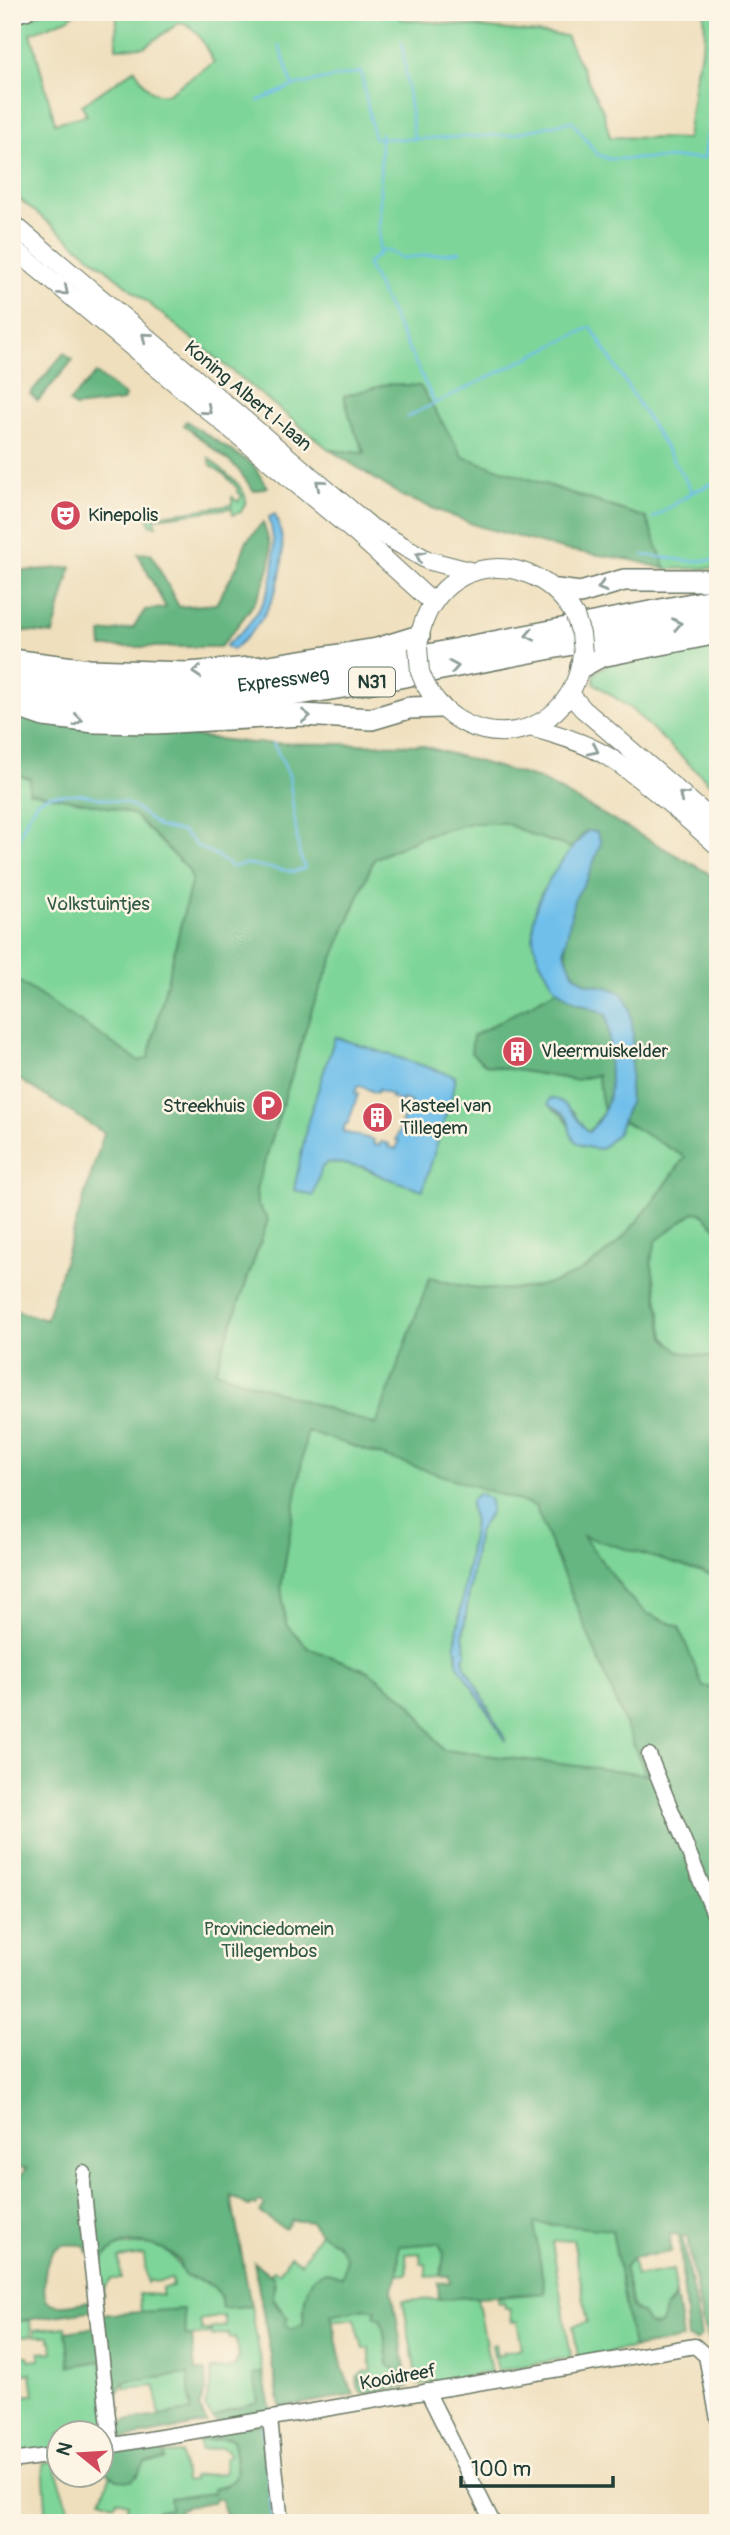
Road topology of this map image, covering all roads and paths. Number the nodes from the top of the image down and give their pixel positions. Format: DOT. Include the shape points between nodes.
graph roads {
  1 [pos="27,12"];
  2 [pos="12,16"];
  3 [pos="12,223"];
  4 [pos="12,247"];
  5 [pos="473,572"];
  6 [pos="718,580"];
  7 [pos="557,590"];
  8 [pos="718,599"];
  9 [pos="433,603"];
  10 [pos="718,616"];
  11 [pos="718,634"];
  12 [pos="418,641"];
  13 [pos="12,660"];
  14 [pos="582,660"];
  15 [pos="12,676"];
  16 [pos="12,692"];
  17 [pos="570,694"];
  18 [pos="12,705"];
  19 [pos="440,707"];
  20 [pos="530,727"];
  21 [pos="718,825"];
  22 [pos="718,846"];
  23 [pos="649,1755"];
  24 [pos="718,1924"];
  25 [pos="84,2173"];
  26 [pos="427,2391"];
  27 [pos="270,2419"];
  28 [pos="718,2419"];
  29 [pos="104,2420"];
  30 [pos="116,2444"];
  31 [pos="46,2456"];
  32 [pos="12,2461"];
  33 [pos="281,2523"];
  34 [pos="493,2523"];
  1 -- 2 [label="street"];
  5 -- 3 [label="main road, Koning Albert I-laan, one-way" via="426,560 372,528"];
  4 -- 9 [label="main road, Koning Albert I-laan, one-way"];
  5 -- 7 [label="main road, Koning Albert I-laan" via="509,568"];
  5 -- 9 [label="main road, Koning Albert I-laan" via="451,584"];
  6 -- 7 [label="highway, one-way" via="624,580 580,593"];
  7 -- 14 [label="main road, Koning Albert I-laan, bridge" via="575,616"];
  8 -- 15 [label="highway, Expressweg / N31, one-way" via="339,673 189,690 98,688"];
  9 -- 12 [label="main road, Koning Albert I-laan"];
  16 -- 10 [label="highway, Expressweg / N31, one-way" via="136,706 251,701"];
  11 -- 14 [label="highway"];
  12 -- 13 [label="highway, N31, one-way" via="261,667 188,673 89,670"];
  12 -- 19 [label="main road, bridge" via="420,672"];
  14 -- 17 [label="main road"];
  17 -- 20 [label="main road" via="552,714"];
  21 -- 17 [label="main road, one-way"];
  18 -- 19 [label="highway, N31, one-way" via="44,716 155,723 303,715 372,719 409,708"];
  19 -- 20 [label="main road" via="452,718 482,731 514,732"];
  20 -- 22 [label="main road, one-way" via="607,756"];
  23 -- 24 [label="street"];
  25 -- 29 [label="street"];
  26 -- 27 [label="street, Kooidreef"];
  26 -- 28 [label="street, Kooidreef" via="687,2346 700,2348 706,2356"];
  26 -- 34 [label="street"];
  27 -- 30 [label="street, Kooidreef"];
  27 -- 33 [label="street"];
  31 -- 32 [label="street"];
}
